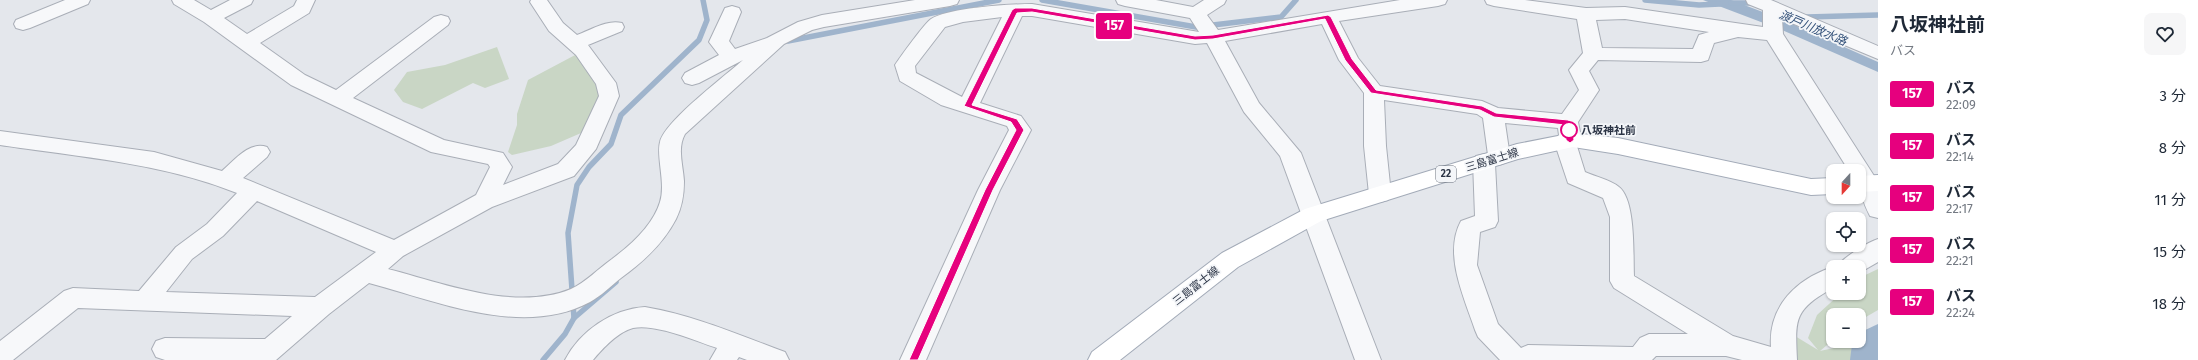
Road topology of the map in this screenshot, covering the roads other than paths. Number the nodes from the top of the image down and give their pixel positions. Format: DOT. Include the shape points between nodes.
graph roads {
  1 [pos="80,0"];
  2 [pos="181,0"];
  3 [pos="244,0"];
  4 [pos="306,0"];
  5 [pos="950,0"];
  6 [pos="1125,0"];
  7 [pos="1217,0"];
  8 [pos="1438,0"];
  9 [pos="1494,0"];
  10 [pos="1795,0"];
  11 [pos="539,2"];
  12 [pos="917,3"];
  13 [pos="1763,4"];
  14 [pos="1015,10"];
  15 [pos="732,12"];
  16 [pos="1196,13"];
  17 [pos="1586,14"];
  18 [pos="1328,17"];
  19 [pos="211,18"];
  20 [pos="441,21"];
  21 [pos="23,24"];
  22 [pos="615,27"];
  23 [pos="1740,31"];
  24 [pos="1773,34"];
  25 [pos="1213,37"];
  26 [pos="777,40"];
  27 [pos="246,44"];
  28 [pos="574,44"];
  29 [pos="1877,52"];
  30 [pos="1593,54"];
  31 [pos="731,57"];
  32 [pos="692,78"];
  33 [pos="1374,92"];
  34 [pos="337,98"];
  35 [pos="968,106"];
  36 [pos="1493,114"];
  37 [pos="1568,135"];
  38 [pos="4,144"];
  39 [pos="259,152"];
  40 [pos="1491,159"];
  41 [pos="226,180"];
  42 [pos="1868,184"];
  43 [pos="1826,186"];
  44 [pos="253,191"];
  45 [pos="1380,194"];
  46 [pos="484,201"];
  47 [pos="1878,210"];
  48 [pos="1313,215"];
  49 [pos="1878,248"];
  50 [pos="395,250"];
  51 [pos="1861,260"];
  52 [pos="365,272"];
  53 [pos="1826,280"];
  54 [pos="145,300"];
  55 [pos="320,307"];
  56 [pos="1726,344"];
  57 [pos="165,349"];
  58 [pos="728,352"];
  59 [pos="264,355"];
  60 [pos="0,356"];
  61 [pos="578,360"];
  62 [pos="776,360"];
  63 [pos="913,360"];
  64 [pos="1101,360"];
  65 [pos="1368,360"];
  66 [pos="1517,360"];
  67 [pos="1780,360"];
  68 [pos="1784,360"];
  1 -- 21 [label="street"];
  2 -- 19 [label="street"];
  3 -- 19 [label="street"];
  4 -- 27 [label="street" via="302,9"];
  5 -- 12 [label="street"];
  6 -- 16 [label="street"];
  7 -- 16 [label="street"];
  8 -- 18 [label="street"];
  9 -- 17 [label="street"];
  10 -- 13 [label="street"];
  11 -- 28 [label="street" via="556,27"];
  12 -- 26 [label="street" via="805,26"];
  13 -- 24 [label="street"];
  13 -- 29 [label="street"];
  14 -- 25 [label="street" via="1032,10 1195,38"];
  14 -- 35 [label="street"];
  14 -- 35 [label="street" via="962,16 938,23 905,65 907,76 948,100"];
  15 -- 31 [label="street" via="719,42"];
  16 -- 25 [label="street"];
  17 -- 23 [label="street" via="1625,13"];
  17 -- 30 [label="street"];
  18 -- 25 [label="street"];
  18 -- 33 [label="street" via="1349,60"];
  19 -- 27 [label="street"];
  20 -- 34 [label="street"];
  22 -- 28 [label="street"];
  23 -- 24 [label="street"];
  23 -- 30 [label="street" via="1706,39 1701,56"];
  24 -- 42 [label="street"];
  25 -- 48 [label="street" via="1251,107 1290,154"];
  26 -- 31 [label="street"];
  26 -- 52 [label="street" via="678,129 670,142 672,201 665,218 639,252 580,295 557,304 529,308 483,304"];
  27 -- 34 [label="street" via="298,80"];
  28 -- 46 [label="street" via="583,51 606,83 609,96 585,149 566,170"];
  30 -- 37 [label="street" via="1579,70 1589,90"];
  31 -- 32 [label="street"];
  33 -- 36 [label="street" via="1482,108"];
  33 -- 45 [label="street" via="1375,146"];
  34 -- 46 [label="street" via="439,147 495,158 501,167"];
  35 -- 63 [label="street" via="1014,121 1020,130 989,190"];
  36 -- 37 [label="street"];
  36 -- 40 [label="street"];
  37 -- 40 [label="main road, 三島富士線 / 22"];
  37 -- 43 [label="main road, 三島富士線 / 22" via="1811,187"];
  37 -- 56 [label="street" via="1576,177 1612,193 1621,218 1622,281"];
  38 -- 41 [label="street" via="154,160"];
  39 -- 41 [label="street"];
  40 -- 45 [label="main road, 三島富士線 / 22"];
  40 -- 66 [label="street" via="1487,221 1469,227 1465,265 1487,330"];
  41 -- 44 [label="street"];
  42 -- 47 [label="street"];
  44 -- 50 [label="street"];
  44 -- 54 [label="street" via="215,230 184,253"];
  45 -- 48 [label="main road, 三島富士線 / 22"];
  46 -- 50 [label="street"];
  48 -- 64 [label="main road, 三島富士線 / 22" via="1230,260"];
  48 -- 65 [label="street"];
  49 -- 51 [label="street"];
  50 -- 52 [label="street"];
  52 -- 55 [label="street"];
  53 -- 68 [label="street" via="1802,294 1790,311 1783,328"];
  54 -- 55 [label="street"];
  54 -- 60 [label="street" via="73,298"];
  55 -- 59 [label="street"];
  56 -- 66 [label="street" via="1649,345 1639,358 1528,356"];
  56 -- 67 [label="street"];
  57 -- 59 [label="street"];
  58 -- 61 [label="street" via="660,318 634,317 608,330 584,351"];
  58 -- 62 [label="street"];
}
